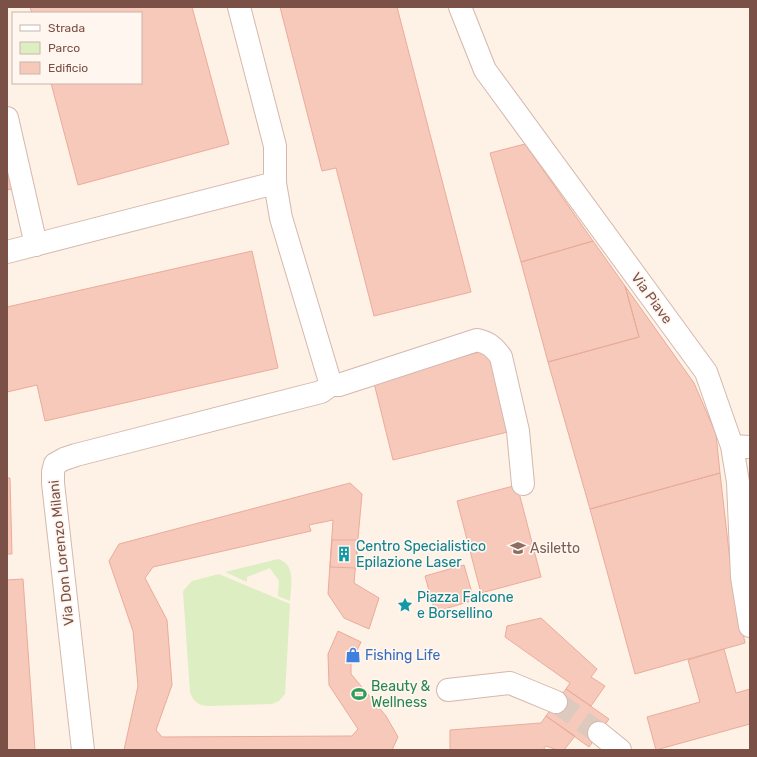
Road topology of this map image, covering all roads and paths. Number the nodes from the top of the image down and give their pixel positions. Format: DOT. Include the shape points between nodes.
graph roads {
  1 [pos="239,7"];
  2 [pos="460,7"];
  3 [pos="7,118"];
  4 [pos="275,183"];
  5 [pos="36,245"];
  6 [pos="7,252"];
  7 [pos="326,389"];
  8 [pos="741,447"];
  9 [pos="743,475"];
  10 [pos="523,484"];
  11 [pos="750,626"];
  12 [pos="448,690"];
  13 [pos="556,702"];
  14 [pos="599,733"];
  15 [pos="83,750"];
  16 [pos="620,750"];
  1 -- 4 [label="street" via="276,146"];
  2 -- 8 [label="street, Via Piave" via="485,70 706,372"];
  3 -- 5 [label="street"];
  4 -- 5 [label="street"];
  4 -- 7 [label="street" via="281,218"];
  5 -- 6 [label="street"];
  7 -- 10 [label="street" via="477,340 488,343 501,357 518,431"];
  7 -- 15 [label="street, Via Don Lorenzo Milani" via="76,455 55,464 53,483"];
  8 -- 9 [label="street, Via Piave"];
  9 -- 11 [label="street, Via Piave" via="738,482 742,577"];
  12 -- 13 [label="street" via="510,683"];
  14 -- 16 [label="street"];
}
